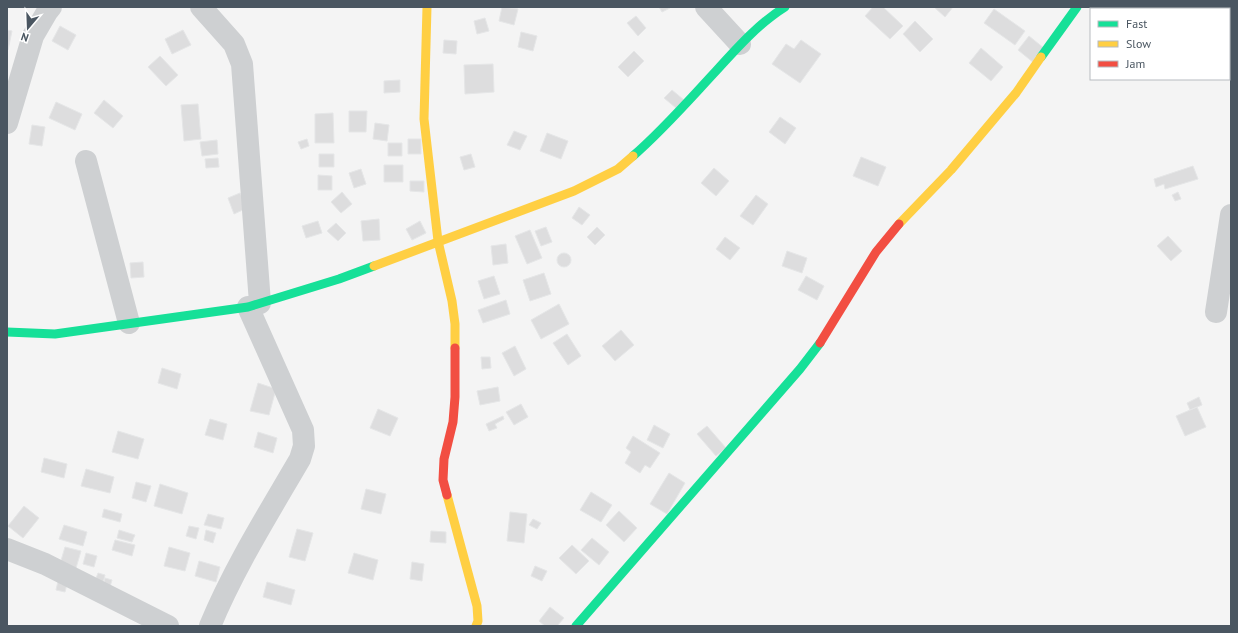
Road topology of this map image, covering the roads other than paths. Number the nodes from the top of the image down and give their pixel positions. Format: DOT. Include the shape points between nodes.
graph roads {
  1 [pos="51,7"];
  2 [pos="200,7"];
  3 [pos="427,7"];
  4 [pos="706,7"];
  5 [pos="785,7"];
  6 [pos="1077,7"];
  7 [pos="740,44"];
  8 [pos="7,123"];
  9 [pos="86,161"];
  10 [pos="1231,215"];
  11 [pos="438,241"];
  12 [pos="254,305"];
  13 [pos="1216,312"];
  14 [pos="129,324"];
  15 [pos="7,332"];
  16 [pos="7,549"];
  17 [pos="168,626"];
  18 [pos="210,626"];
  19 [pos="476,626"];
  20 [pos="576,626"];
  1 -- 8 [label="street" via="34,36"];
  2 -- 12 [label="street" via="234,44 242,64"];
  3 -- 11 [label="street" via="424,119"];
  4 -- 7 [label="street"];
  5 -- 7 [label="street"];
  6 -- 20 [label="street" via="1016,93 951,170 903,219 876,252 822,341 800,369"];
  7 -- 11 [label="street" via="656,136 618,170 574,191"];
  9 -- 14 [label="street"];
  10 -- 13 [label="street"];
  11 -- 12 [label="street" via="339,279"];
  11 -- 19 [label="street" via="452,301 454,324 455,397 453,422 444,459 443,480 477,606"];
  12 -- 14 [label="street"];
  12 -- 18 [label="street" via="303,430 304,446 300,459 235,571"];
  14 -- 15 [label="street" via="55,334"];
  16 -- 17 [label="street" via="45,564"];
}
